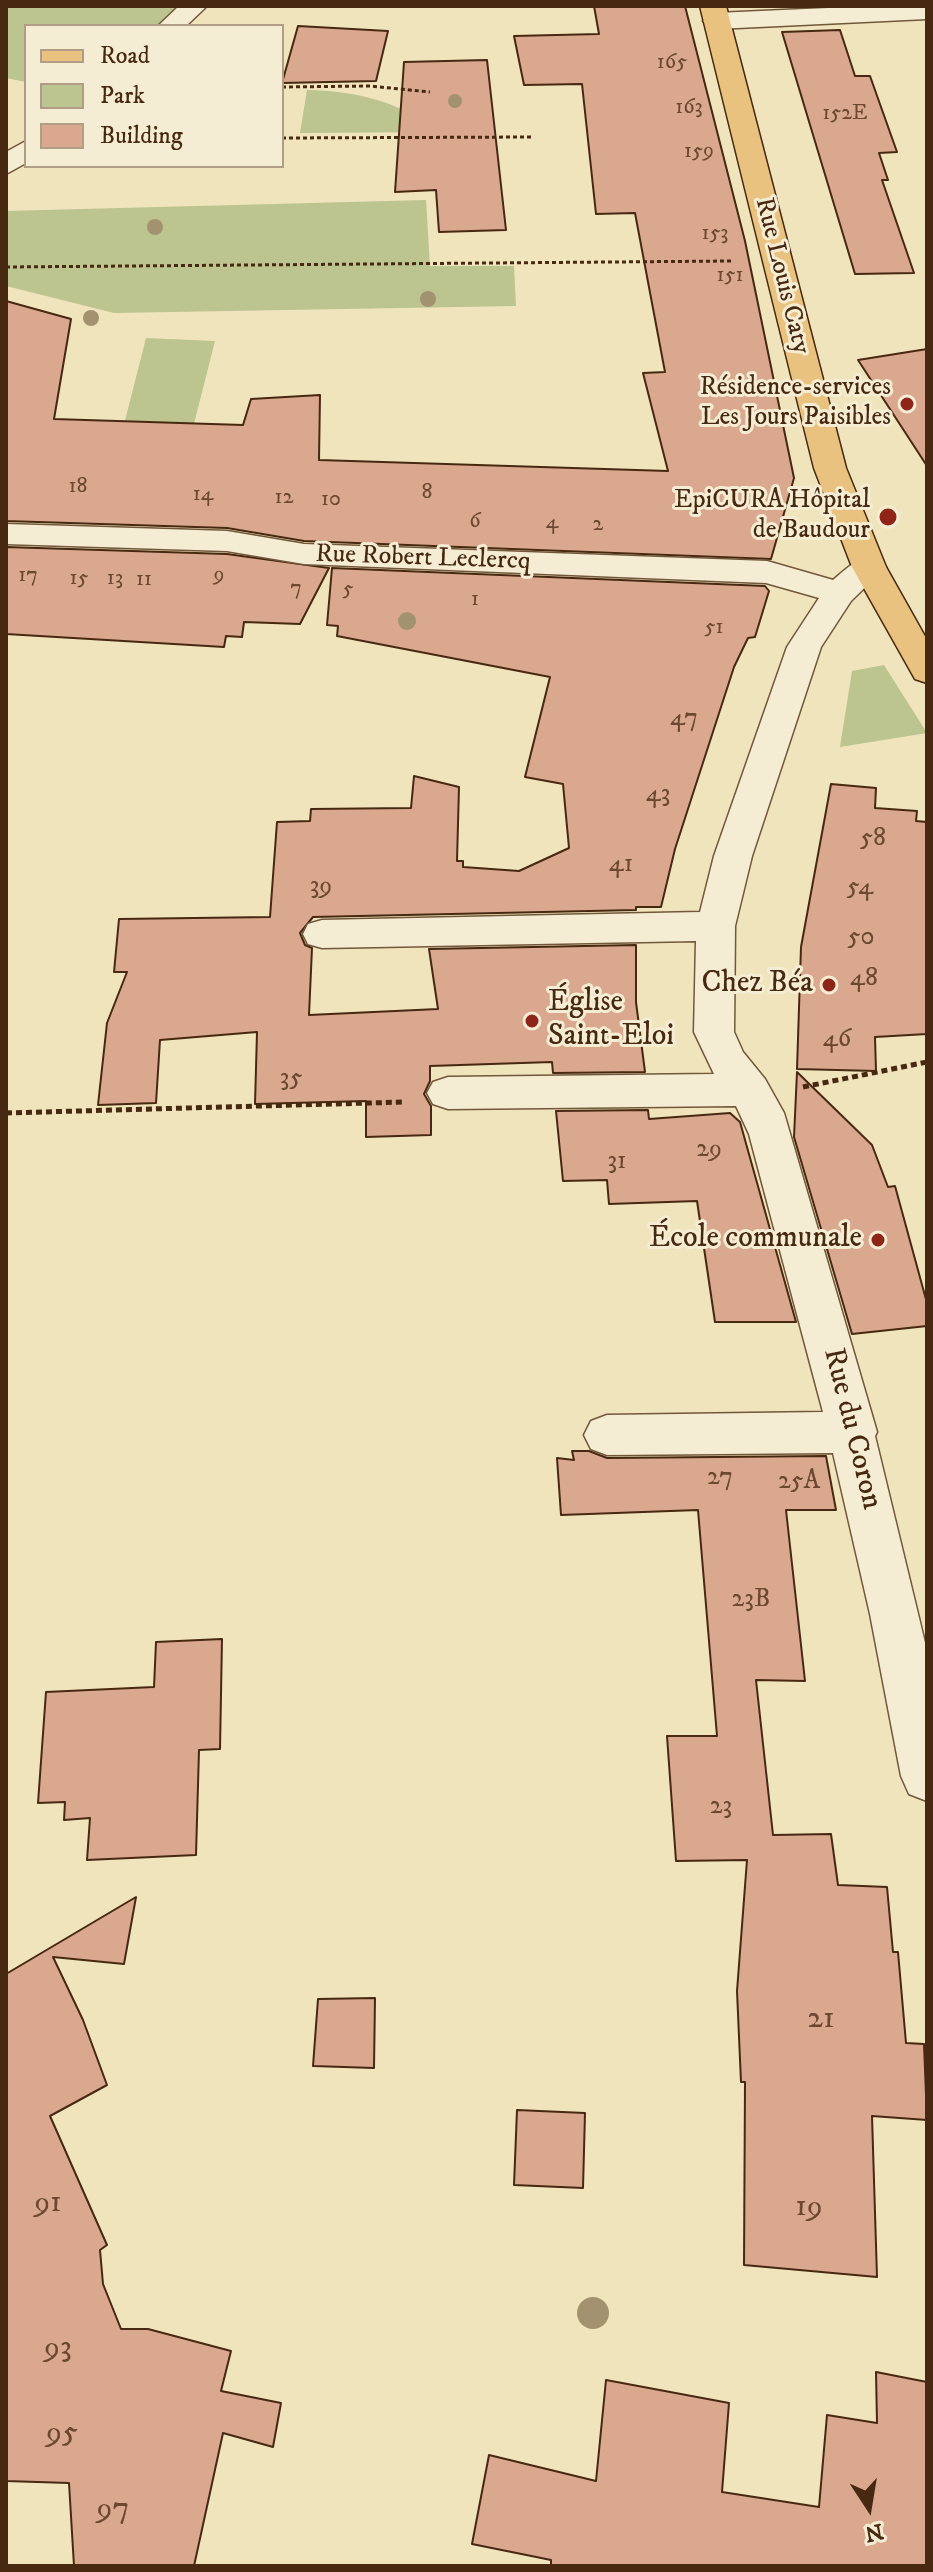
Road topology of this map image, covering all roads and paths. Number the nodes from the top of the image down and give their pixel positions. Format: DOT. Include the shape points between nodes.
graph roads {
  1 [pos="194,6"];
  2 [pos="770,6"];
  3 [pos="927,11"];
  4 [pos="715,13"];
  5 [pos="801,17"];
  6 [pos="173,24"];
  7 [pos="284,87"];
  8 [pos="430,92"];
  9 [pos="532,137"];
  10 [pos="284,138"];
  11 [pos="24,151"];
  12 [pos="6,166"];
  13 [pos="777,261"];
  14 [pos="6,267"];
  15 [pos="6,534"];
  16 [pos="869,567"];
  17 [pos="839,593"];
  18 [pos="927,671"];
  19 [pos="716,926"];
  20 [pos="322,934"];
  21 [pos="927,1062"];
  22 [pos="750,1090"];
  23 [pos="448,1093"];
  24 [pos="6,1113"];
  25 [pos="854,1432"];
  26 [pos="607,1435"];
  27 [pos="927,1776"];
  1 -- 6 [label="street"];
  2 -- 5 [label="street"];
  3 -- 5 [label="street"];
  4 -- 5 [label="street"];
  4 -- 13 [label="main road, Rue Louis Caty"];
  7 -- 8 [label="path"];
  9 -- 10 [label="path"];
  11 -- 12 [label="street"];
  13 -- 14 [label="path"];
  13 -- 16 [label="main road, Rue Louis Caty" via="830,468"];
  15 -- 17 [label="street, Rue Robert Leclercq" via="227,541 304,554 767,572"];
  16 -- 17 [label="street, Rue du Coron"];
  16 -- 18 [label="main road, Rue Louis Caty"];
  17 -- 19 [label="street, Rue du Coron" via="804,647 733,856"];
  19 -- 20 [label="street"];
  19 -- 22 [label="street, Rue du Coron" via="714,1032 725,1059"];
  21 -- 22 [label="path" via="803,1087"];
  22 -- 23 [label="street"];
  22 -- 25 [label="street, Rue du Coron" via="770,1134"];
  23 -- 24 [label="path" via="426,1102"];
  25 -- 26 [label="street"];
  25 -- 27 [label="street, Rue du Coron" via="901,1633"];
}
